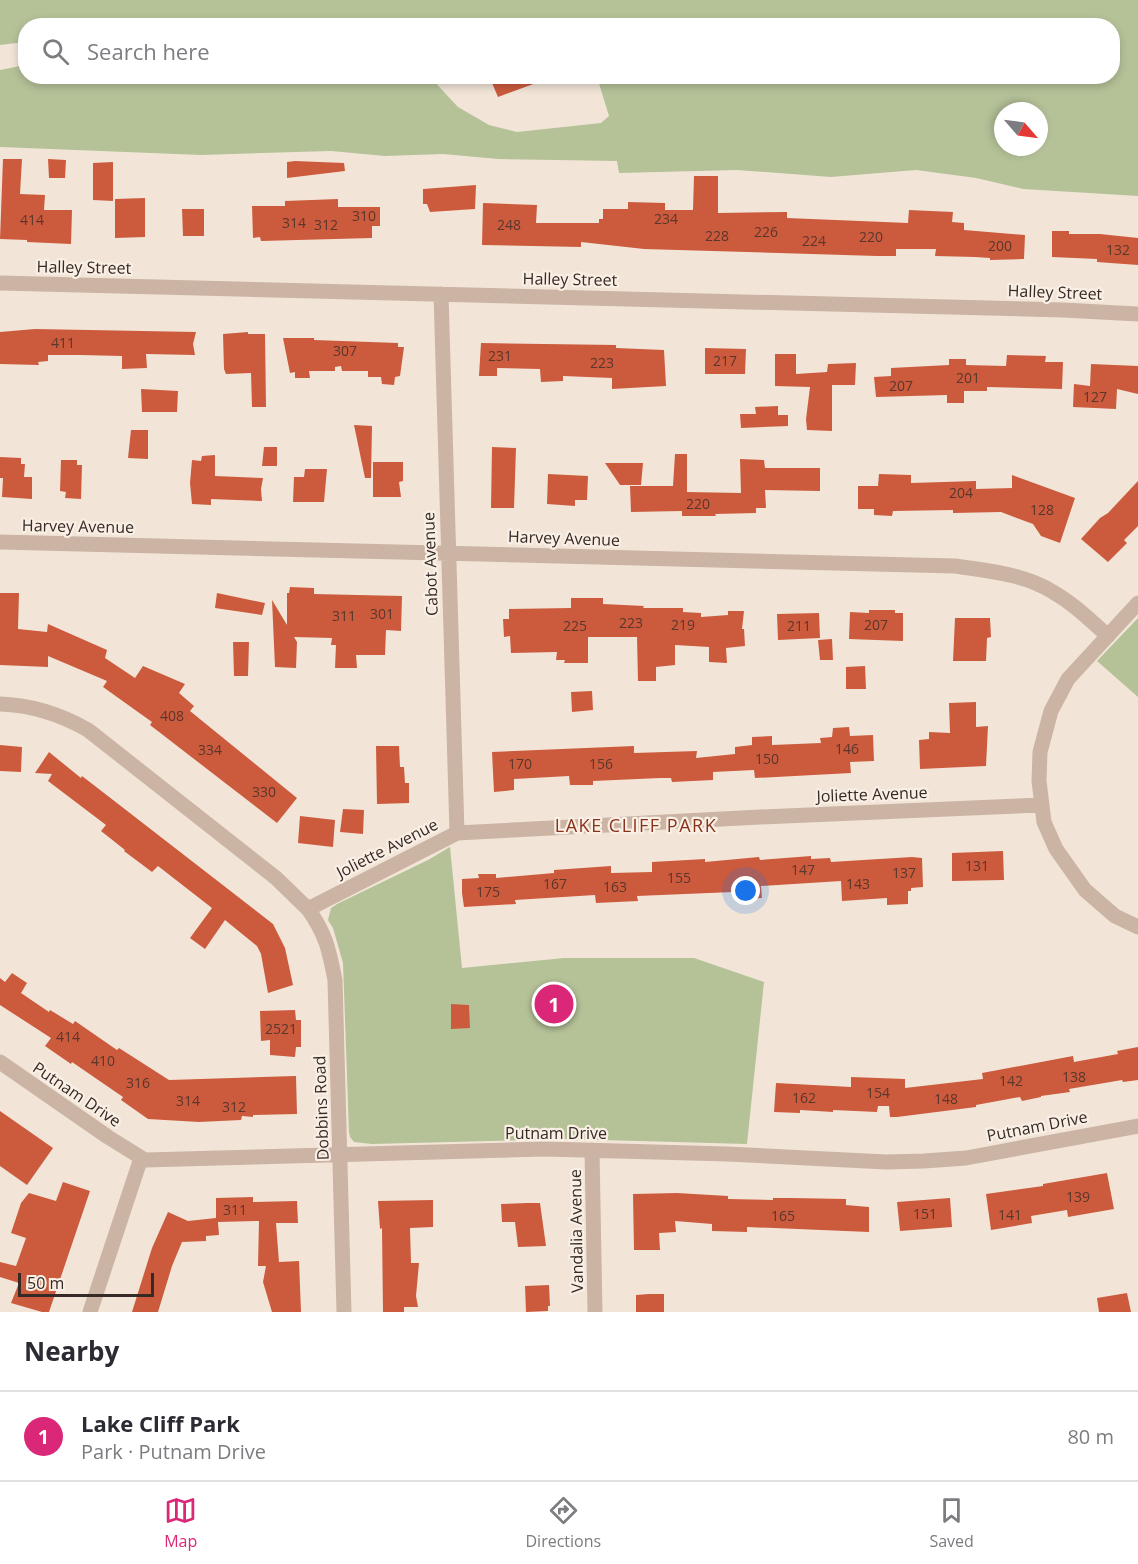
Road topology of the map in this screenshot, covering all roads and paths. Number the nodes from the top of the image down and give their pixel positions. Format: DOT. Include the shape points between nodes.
graph roads {
  1 [pos="0,283"];
  2 [pos="441,294"];
  3 [pos="1138,314"];
  4 [pos="0,542"];
  5 [pos="447,553"];
  6 [pos="1138,603"];
  7 [pos="1108,636"];
  8 [pos="0,704"];
  9 [pos="1042,805"];
  10 [pos="457,833"];
  11 [pos="308,909"];
  12 [pos="1138,927"];
  13 [pos="0,1062"];
  14 [pos="1138,1126"];
  15 [pos="592,1150"];
  16 [pos="340,1155"];
  17 [pos="141,1158"];
  18 [pos="90,1312"];
  19 [pos="344,1312"];
  20 [pos="595,1312"];
  1 -- 2 [label="street, Halley Street"];
  2 -- 3 [label="street, Halley Street"];
  2 -- 5 [label="street, Cabot Avenue"];
  4 -- 5 [label="street, Harvey Avenue"];
  5 -- 7 [label="street, Harvey Avenue" via="955,566 1020,578 1052,591"];
  5 -- 10 [label="street, Cabot Avenue"];
  6 -- 7 [label="street"];
  7 -- 9 [label="street" via="1068,679 1051,711 1040,752"];
  8 -- 11 [label="street" via="36,708 88,730 276,878"];
  9 -- 10 [label="street, Joliette Avenue"];
  9 -- 12 [label="street" via="1044,822 1056,849 1085,890 1115,916"];
  10 -- 11 [label="street, Joliette Avenue"];
  11 -- 16 [label="street, Dobbins Road" via="321,927 335,980"];
  13 -- 17 [label="street, Putnam Drive"];
  14 -- 15 [label="street, Putnam Drive" via="966,1158 924,1161"];
  15 -- 16 [label="street, Putnam Drive"];
  15 -- 20 [label="street, Vandalia Avenue"];
  16 -- 17 [label="street, Putnam Drive"];
  16 -- 19 [label="street, Dobbins Road"];
  17 -- 18 [label="street"];
}
